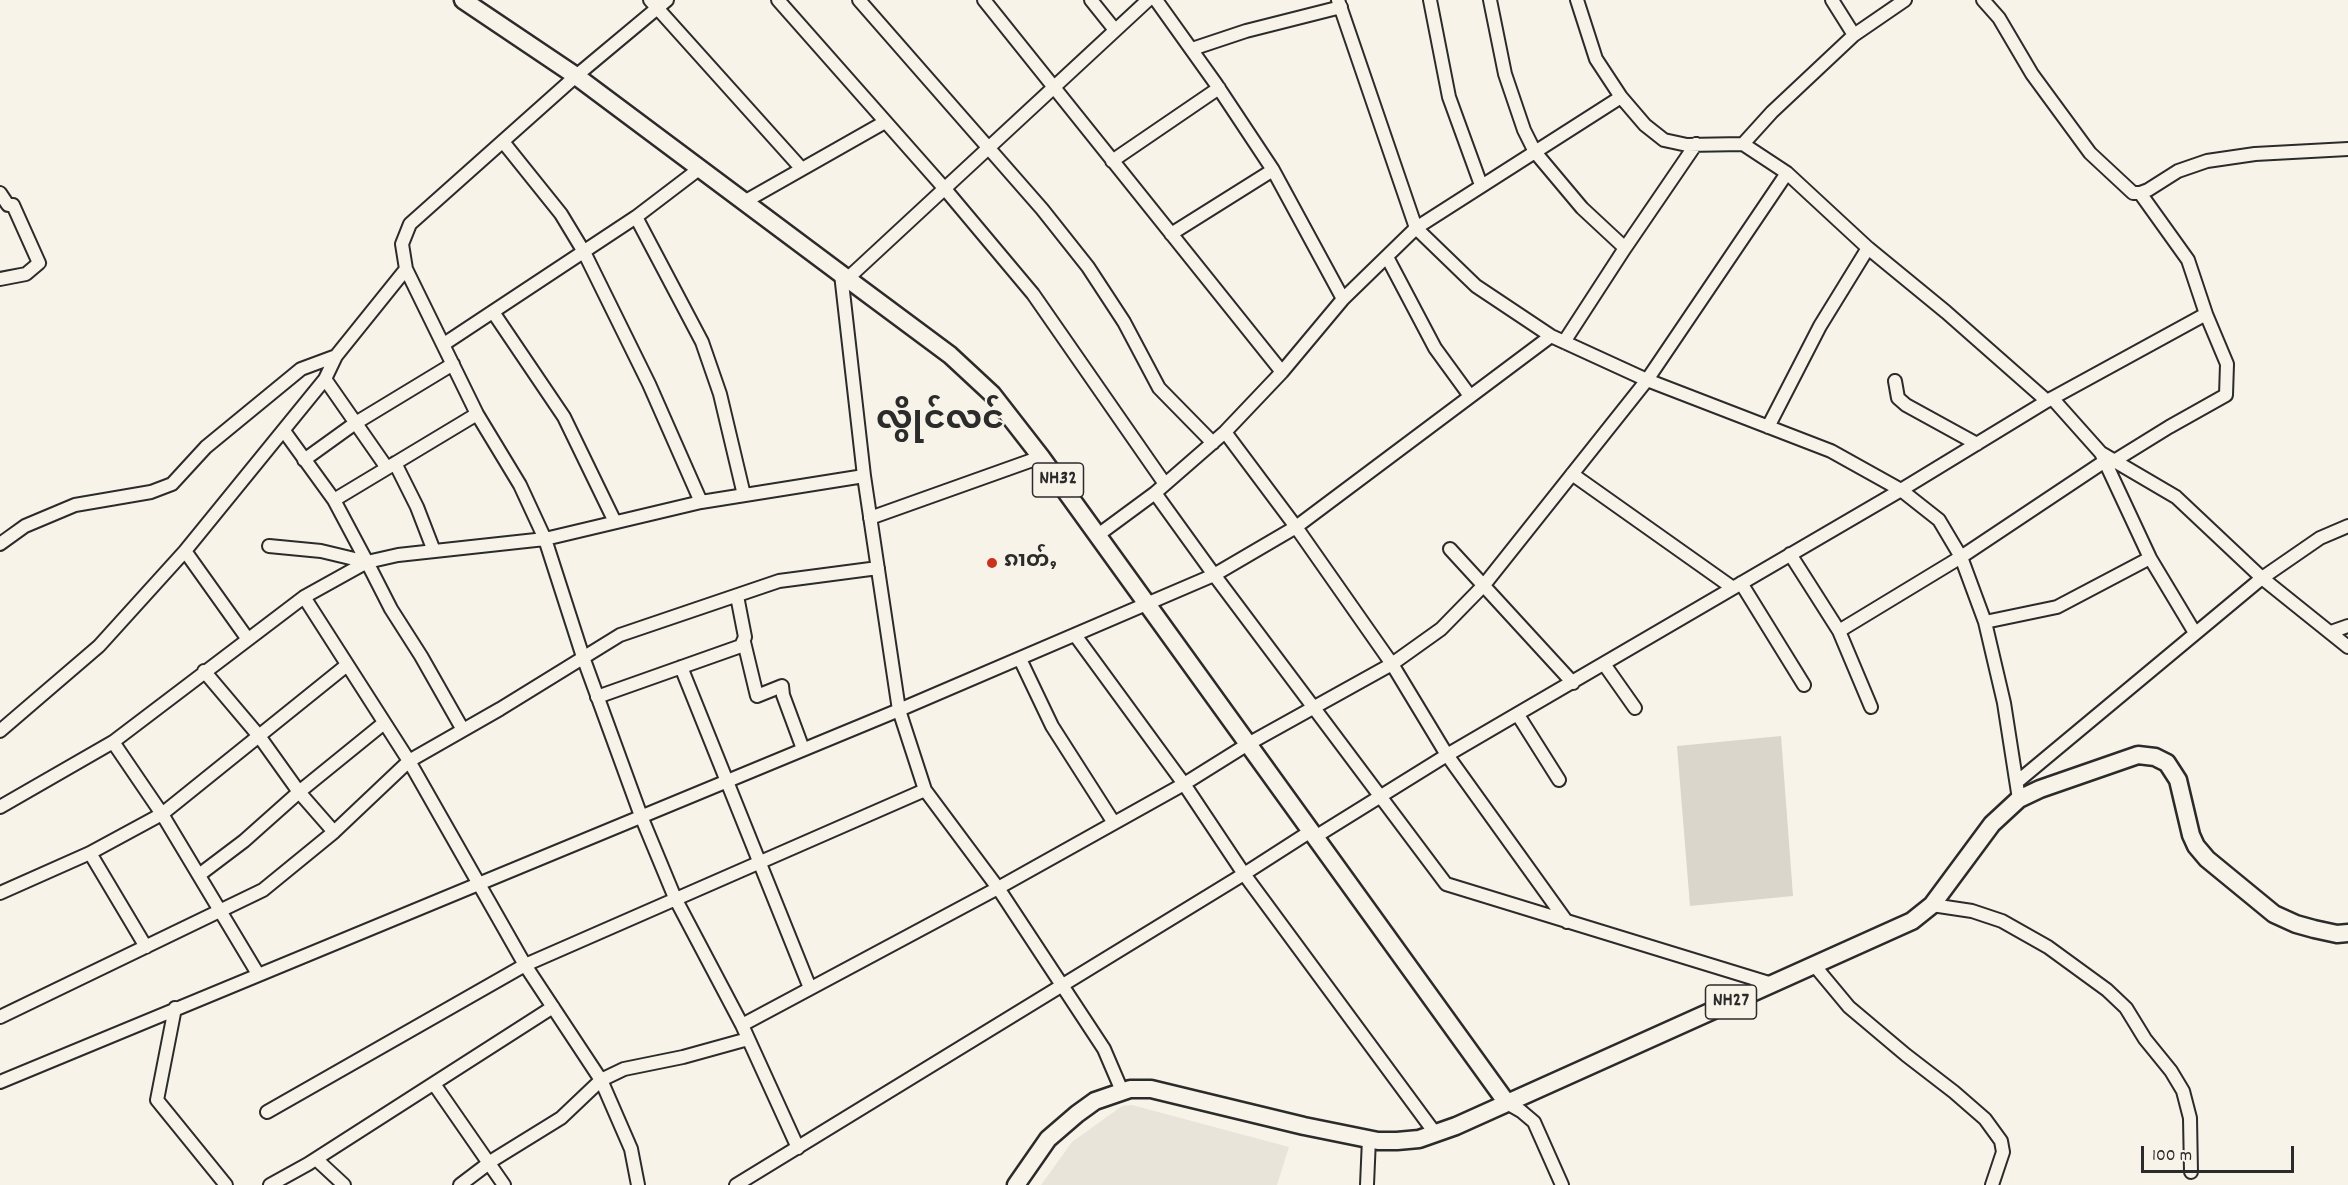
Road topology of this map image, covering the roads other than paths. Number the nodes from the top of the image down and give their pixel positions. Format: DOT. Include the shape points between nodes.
graph roads {
  1 [pos="463,0"];
  2 [pos="667,0"];
  3 [pos="778,0"];
  4 [pos="859,0"];
  5 [pos="984,0"];
  6 [pos="1091,0"];
  7 [pos="1148,0"];
  8 [pos="1156,0"];
  9 [pos="1430,0"];
  10 [pos="1490,0"];
  11 [pos="1577,0"];
  12 [pos="1832,0"];
  13 [pos="1905,0"];
  14 [pos="1983,0"];
  15 [pos="1339,3"];
  16 [pos="653,4"];
  17 [pos="1115,30"];
  18 [pos="1854,35"];
  19 [pos="1192,49"];
  20 [pos="576,76"];
  21 [pos="1054,88"];
  22 [pos="1219,88"];
  23 [pos="1621,97"];
  24 [pos="885,122"];
  25 [pos="504,142"];
  26 [pos="1696,144"];
  27 [pos="1743,144"];
  28 [pos="2348,149"];
  29 [pos="988,150"];
  30 [pos="1535,152"];
  31 [pos="1112,161"];
  32 [pos="801,168"];
  33 [pos="699,169"];
  34 [pos="1273,170"];
  35 [pos="1787,173"];
  36 [pos="1481,185"];
  37 [pos="945,189"];
  38 [pos="2140,193"];
  39 [pos="0,194"];
  40 [pos="744,202"];
  41 [pos="636,218"];
  42 [pos="1416,228"];
  43 [pos="1171,234"];
  44 [pos="1625,248"];
  45 [pos="1868,248"];
  46 [pos="584,252"];
  47 [pos="1387,257"];
  48 [pos="406,269"];
  49 [pos="844,276"];
  50 [pos="0,279"];
  51 [pos="1343,299"];
  52 [pos="493,312"];
  53 [pos="2206,314"];
  54 [pos="1551,336"];
  55 [pos="1564,342"];
  56 [pos="444,344"];
  57 [pos="336,356"];
  58 [pos="453,364"];
  59 [pos="1282,372"];
  60 [pos="325,379"];
  61 [pos="1647,380"];
  62 [pos="1895,381"];
  63 [pos="1470,396"];
  64 [pos="2050,400"];
  65 [pos="477,414"];
  66 [pos="354,424"];
  67 [pos="1768,427"];
  68 [pos="284,431"];
  69 [pos="1225,432"];
  70 [pos="1213,443"];
  71 [pos="1977,444"];
  72 [pos="1041,457"];
  73 [pos="2107,458"];
  74 [pos="304,460"];
  75 [pos="391,466"];
  76 [pos="1572,474"];
  77 [pos="864,476"];
  78 [pos="1165,484"];
  79 [pos="1901,490"];
  80 [pos="1155,493"];
  81 [pos="744,495"];
  82 [pos="333,500"];
  83 [pos="701,501"];
  84 [pos="870,518"];
  85 [pos="615,522"];
  86 [pos="1296,526"];
  87 [pos="2348,526"];
  88 [pos="1098,535"];
  89 [pos="545,539"];
  90 [pos="0,544"];
  91 [pos="269,546"];
  92 [pos="1450,549"];
  93 [pos="185,551"];
  94 [pos="434,551"];
  95 [pos="1790,554"];
  96 [pos="1961,556"];
  97 [pos="2150,558"];
  98 [pos="367,562"];
  99 [pos="878,568"];
  100 [pos="1214,575"];
  101 [pos="2262,578"];
  102 [pos="1484,585"];
  103 [pos="1737,585"];
  104 [pos="737,596"];
  105 [pos="304,597"];
  106 [pos="1147,604"];
  107 [pos="1985,622"];
  108 [pos="2348,626"];
  109 [pos="1839,631"];
  110 [pos="2331,632"];
  111 [pos="2195,633"];
  112 [pos="1075,635"];
  113 [pos="247,638"];
  114 [pos="744,642"];
  115 [pos="2348,647"];
  116 [pos="583,657"];
  117 [pos="1020,658"];
  118 [pos="347,664"];
  119 [pos="1392,664"];
  120 [pos="1604,664"];
  121 [pos="681,667"];
  122 [pos="204,671"];
  123 [pos="1573,683"];
  124 [pos="1804,686"];
  125 [pos="597,697"];
  126 [pos="1314,707"];
  127 [pos="1871,707"];
  128 [pos="1635,708"];
  129 [pos="899,710"];
  130 [pos="1518,714"];
  131 [pos="384,723"];
  132 [pos="1,728"];
  133 [pos="463,730"];
  134 [pos="259,736"];
  135 [pos="112,742"];
  136 [pos="1248,744"];
  137 [pos="803,749"];
  138 [pos="1447,755"];
  139 [pos="409,761"];
  140 [pos="727,780"];
  141 [pos="1559,780"];
  142 [pos="1184,784"];
  143 [pos="925,790"];
  144 [pos="2018,790"];
  145 [pos="299,792"];
  146 [pos="1379,797"];
  147 [pos="1,803"];
  148 [pos="162,814"];
  149 [pos="641,816"];
  150 [pos="1114,823"];
  151 [pos="334,832"];
  152 [pos="1313,834"];
  153 [pos="90,853"];
  154 [pos="761,862"];
  155 [pos="1244,874"];
  156 [pos="199,875"];
  157 [pos="480,885"];
  158 [pos="998,888"];
  159 [pos="0,893"];
  160 [pos="675,898"];
  161 [pos="1932,905"];
  162 [pos="220,911"];
  163 [pos="1567,922"];
  164 [pos="2348,933"];
  165 [pos="146,947"];
  166 [pos="525,965"];
  167 [pos="1814,965"];
  168 [pos="258,974"];
  169 [pos="808,983"];
  170 [pos="1062,984"];
  171 [pos="1772,984"];
  172 [pos="553,1007"];
  173 [pos="175,1008"];
  174 [pos="0,1017"];
  175 [pos="742,1025"];
  176 [pos="748,1039"];
  177 [pos="602,1080"];
  178 [pos="0,1082"];
  179 [pos="434,1084"];
  180 [pos="1122,1091"];
  181 [pos="1507,1103"];
  182 [pos="267,1112"];
  183 [pos="1435,1133"];
  184 [pos="1369,1139"];
  185 [pos="798,1148"];
  186 [pos="316,1159"];
  187 [pos="490,1163"];
  188 [pos="2191,1172"];
  189 [pos="226,1185"];
  190 [pos="270,1185"];
  191 [pos="344,1185"];
  192 [pos="460,1185"];
  193 [pos="504,1185"];
  194 [pos="638,1185"];
  195 [pos="736,1185"];
  196 [pos="1017,1185"];
  197 [pos="1367,1185"];
  198 [pos="1562,1185"];
  199 [pos="1992,1185"];
  1 -- 20 [label="highway, NH32"];
  2 -- 16 [label="street"];
  3 -- 24 [label="street"];
  4 -- 29 [label="street"];
  5 -- 21 [label="street"];
  6 -- 17 [label="street"];
  7 -- 17 [label="street"];
  8 -- 19 [label="street"];
  9 -- 36 [label="street" via="1449,97"];
  10 -- 30 [label="street" via="1505,74"];
  11 -- 23 [label="street" via="1596,59"];
  12 -- 18 [label="street"];
  13 -- 18 [label="street"];
  14 -- 38 [label="street" via="2090,153 2133,193"];
  15 -- 19 [label="street"];
  15 -- 42 [label="street"];
  16 -- 20 [label="street"];
  16 -- 32 [label="street"];
  17 -- 21 [label="street"];
  18 -- 27 [label="street"];
  19 -- 22 [label="street"];
  20 -- 25 [label="street"];
  20 -- 33 [label="highway, NH32"];
  21 -- 29 [label="street"];
  21 -- 31 [label="street"];
  22 -- 31 [label="street"];
  22 -- 34 [label="street"];
  23 -- 26 [label="street" via="1664,140"];
  23 -- 30 [label="street"];
  24 -- 32 [label="street"];
  24 -- 37 [label="street"];
  25 -- 46 [label="street" via="561,214"];
  25 -- 48 [label="street" via="410,224 402,244"];
  26 -- 27 [label="street"];
  26 -- 44 [label="street"];
  27 -- 35 [label="street"];
  28 -- 38 [label="street" via="2207,161 2178,171"];
  29 -- 37 [label="street"];
  29 -- 70 [label="street" via="1088,267 1124,322 1159,388"];
  30 -- 36 [label="street"];
  30 -- 44 [label="street" via="1582,208"];
  31 -- 43 [label="street"];
  32 -- 40 [label="street"];
  33 -- 40 [label="highway, NH32"];
  33 -- 41 [label="street"];
  34 -- 43 [label="street"];
  34 -- 51 [label="street"];
  35 -- 45 [label="street"];
  35 -- 61 [label="street"];
  36 -- 42 [label="street"];
  37 -- 49 [label="street"];
  37 -- 78 [label="street" via="1033,294"];
  38 -- 53 [label="street" via="2188,260"];
  39 -- 50 [label="street" via="8,205 13,205 39,263 26,274"];
  40 -- 49 [label="highway, NH32"];
  41 -- 46 [label="street"];
  41 -- 81 [label="street" via="702,342 720,394"];
  42 -- 47 [label="street"];
  42 -- 54 [label="street" via="1476,286"];
  43 -- 59 [label="street"];
  44 -- 55 [label="street"];
  45 -- 64 [label="street"];
  45 -- 67 [label="street" via="1820,326"];
  46 -- 52 [label="street"];
  46 -- 83 [label="street"];
  47 -- 51 [label="street"];
  47 -- 63 [label="street" via="1435,348"];
  48 -- 56 [label="street"];
  48 -- 57 [label="street"];
  49 -- 72 [label="highway, NH32" via="950,355 992,394"];
  49 -- 77 [label="street"];
  51 -- 59 [label="street"];
  52 -- 56 [label="street"];
  52 -- 85 [label="street" via="564,417"];
  53 -- 64 [label="street"];
  53 -- 73 [label="street" via="2228,364 2226,395"];
  54 -- 55 [label="street"];
  54 -- 63 [label="street"];
  55 -- 61 [label="street"];
  56 -- 58 [label="street"];
  57 -- 60 [label="street"];
  57 -- 90 [label="street" via="301,369 207,447 172,484 151,492 75,505 25,526"];
  58 -- 65 [label="street"];
  58 -- 66 [label="street"];
  59 -- 69 [label="street"];
  60 -- 66 [label="street"];
  60 -- 68 [label="street"];
  61 -- 67 [label="street"];
  61 -- 76 [label="street"];
  62 -- 71 [label="street" via="1898,398 1906,405"];
  63 -- 86 [label="street"];
  64 -- 71 [label="street"];
  64 -- 73 [label="street"];
  65 -- 75 [label="street"];
  65 -- 89 [label="street" via="520,485"];
  66 -- 74 [label="street"];
  66 -- 75 [label="street"];
  67 -- 79 [label="street" via="1831,451"];
  68 -- 74 [label="street"];
  68 -- 93 [label="street"];
  69 -- 70 [label="street"];
  69 -- 86 [label="street"];
  70 -- 78 [label="street"];
  71 -- 79 [label="street"];
  72 -- 84 [label="street"];
  72 -- 88 [label="highway, NH32"];
  73 -- 96 [label="street"];
  73 -- 97 [label="street"];
  73 -- 101 [label="street" via="2176,497"];
  74 -- 82 [label="street"];
  75 -- 82 [label="street"];
  75 -- 94 [label="street" via="417,507"];
  76 -- 102 [label="street"];
  76 -- 103 [label="street"];
  77 -- 81 [label="street"];
  77 -- 84 [label="street"];
  78 -- 80 [label="street"];
  79 -- 95 [label="street"];
  79 -- 96 [label="street" via="1939,520"];
  80 -- 88 [label="street"];
  80 -- 100 [label="street"];
  81 -- 83 [label="street"];
  82 -- 98 [label="street"];
  83 -- 85 [label="street"];
  84 -- 99 [label="street"];
  85 -- 89 [label="street"];
  86 -- 100 [label="street"];
  86 -- 119 [label="street"];
  87 -- 101 [label="street" via="2320,538"];
  88 -- 106 [label="highway, NH32"];
  89 -- 94 [label="street"];
  89 -- 116 [label="street"];
  91 -- 98 [label="street" via="321,551"];
  92 -- 102 [label="street"];
  93 -- 113 [label="street"];
  93 -- 132 [label="street" via="99,646"];
  94 -- 98 [label="street"];
  95 -- 103 [label="street"];
  95 -- 109 [label="street"];
  96 -- 107 [label="street"];
  96 -- 109 [label="street"];
  97 -- 107 [label="street" via="2057,607"];
  97 -- 111 [label="street"];
  98 -- 105 [label="street"];
  98 -- 133 [label="street"];
  99 -- 104 [label="street" via="779,581"];
  99 -- 129 [label="street"];
  100 -- 106 [label="street"];
  100 -- 126 [label="street"];
  101 -- 110 [label="street"];
  101 -- 111 [label="street"];
  102 -- 119 [label="street" via="1441,629"];
  102 -- 123 [label="street"];
  103 -- 120 [label="street"];
  103 -- 124 [label="street"];
  104 -- 114 [label="street"];
  104 -- 116 [label="street" via="620,635"];
  105 -- 113 [label="street"];
  105 -- 118 [label="street"];
  106 -- 112 [label="street"];
  106 -- 136 [label="highway, NH32"];
  107 -- 144 [label="street" via="2004,703"];
  108 -- 110 [label="street"];
  109 -- 127 [label="street"];
  110 -- 115 [label="street"];
  111 -- 144 [label="street"];
  112 -- 117 [label="street"];
  112 -- 142 [label="street"];
  113 -- 122 [label="street"];
  114 -- 121 [label="street"];
  114 -- 137 [label="street" via="757,696 782,686"];
  116 -- 125 [label="street"];
  116 -- 133 [label="street"];
  117 -- 129 [label="street"];
  117 -- 150 [label="street" via="1052,726"];
  118 -- 131 [label="street"];
  118 -- 134 [label="street"];
  119 -- 126 [label="street"];
  119 -- 138 [label="street"];
  120 -- 123 [label="street"];
  120 -- 128 [label="street"];
  121 -- 125 [label="street"];
  121 -- 140 [label="street"];
  122 -- 134 [label="street"];
  122 -- 135 [label="street"];
  123 -- 130 [label="street"];
  125 -- 149 [label="street"];
  126 -- 136 [label="street"];
  126 -- 146 [label="street"];
  129 -- 137 [label="street"];
  129 -- 143 [label="street"];
  130 -- 138 [label="street"];
  130 -- 141 [label="street"];
  131 -- 139 [label="street"];
  131 -- 145 [label="street"];
  133 -- 139 [label="street"];
  134 -- 145 [label="street"];
  134 -- 148 [label="street"];
  135 -- 147 [label="street"];
  135 -- 148 [label="street"];
  136 -- 142 [label="street"];
  136 -- 152 [label="highway, NH32"];
  137 -- 140 [label="street"];
  138 -- 146 [label="street"];
  138 -- 163 [label="street"];
  139 -- 151 [label="street"];
  139 -- 157 [label="street"];
  140 -- 149 [label="street"];
  140 -- 154 [label="street"];
  142 -- 150 [label="street"];
  142 -- 155 [label="street"];
  143 -- 154 [label="street"];
  143 -- 158 [label="street"];
  144 -- 161 [label="highway, NH27"];
  144 -- 164 [label="highway, NH27" via="2124,758 2155,757 2168,763 2178,780 2191,835 2207,859 2274,914 2314,929"];
  145 -- 151 [label="street"];
  145 -- 156 [label="street"];
  146 -- 152 [label="street"];
  146 -- 163 [label="street" via="1446,884"];
  148 -- 153 [label="street"];
  148 -- 156 [label="street"];
  149 -- 157 [label="street"];
  149 -- 160 [label="street"];
  150 -- 158 [label="street"];
  151 -- 162 [label="street" via="263,890"];
  152 -- 155 [label="street"];
  152 -- 181 [label="highway, NH32"];
  153 -- 159 [label="street"];
  153 -- 165 [label="street"];
  154 -- 160 [label="street"];
  154 -- 169 [label="street"];
  155 -- 170 [label="street"];
  155 -- 183 [label="street"];
  156 -- 162 [label="street"];
  157 -- 166 [label="street"];
  157 -- 168 [label="street"];
  158 -- 170 [label="street"];
  158 -- 175 [label="street"];
  160 -- 166 [label="street"];
  160 -- 175 [label="street"];
  161 -- 167 [label="highway, NH27" via="1912,921"];
  161 -- 188 [label="street" via="1972,911 2002,921 2048,947 2126,1008 2183,1091 2190,1118"];
  162 -- 165 [label="street"];
  162 -- 168 [label="street"];
  163 -- 171 [label="street"];
  165 -- 174 [label="street"];
  166 -- 172 [label="street"];
  166 -- 182 [label="street"];
  167 -- 171 [label="highway, NH27"];
  167 -- 199 [label="street" via="1849,1007 1985,1119 2001,1141 2003,1152"];
  168 -- 173 [label="street"];
  170 -- 180 [label="street" via="1104,1048"];
  170 -- 185 [label="street"];
  171 -- 181 [label="highway, NH27"];
  172 -- 177 [label="street"];
  172 -- 179 [label="street"];
  173 -- 178 [label="street"];
  173 -- 189 [label="street" via="157,1100"];
  175 -- 176 [label="street"];
  176 -- 177 [label="street" via="683,1058 624,1069"];
  176 -- 185 [label="street"];
  177 -- 187 [label="street" via="561,1118"];
  177 -- 194 [label="street" via="631,1149"];
  179 -- 186 [label="street"];
  179 -- 187 [label="street"];
  180 -- 184 [label="highway, NH27" via="1151,1089"];
  180 -- 196 [label="highway, NH27" via="1095,1101 1048,1139"];
  181 -- 183 [label="highway, NH27"];
  181 -- 198 [label="street" via="1534,1122"];
  183 -- 184 [label="highway, NH27" via="1397,1142"];
  184 -- 197 [label="street"];
  185 -- 195 [label="street"];
  186 -- 190 [label="street"];
  186 -- 191 [label="street"];
  187 -- 192 [label="street"];
  187 -- 193 [label="street"];
}
